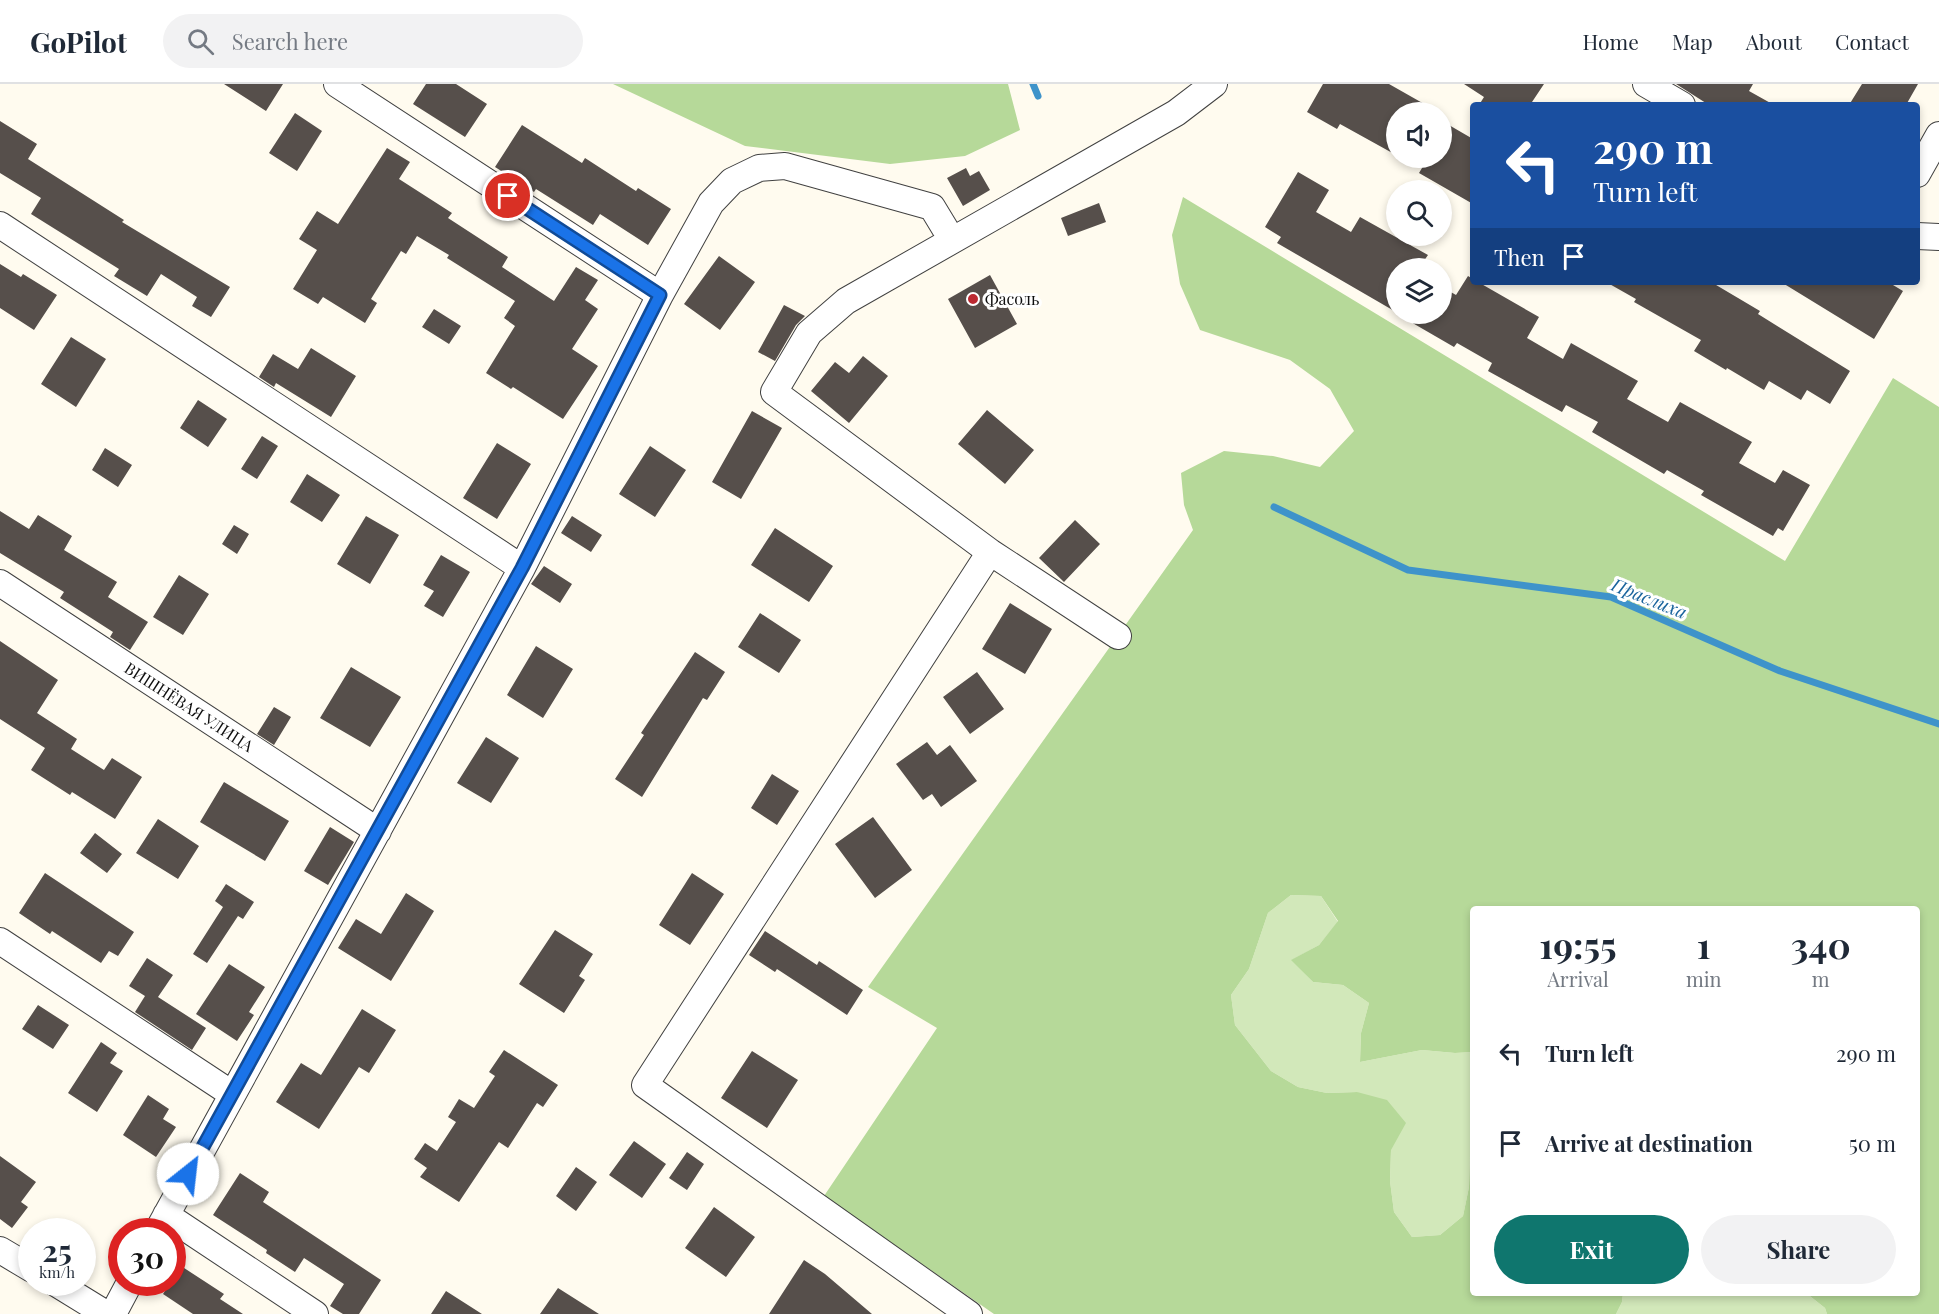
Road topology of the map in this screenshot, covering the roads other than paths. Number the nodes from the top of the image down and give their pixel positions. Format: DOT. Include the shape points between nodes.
graph roads {
  1 [pos="337,84"];
  2 [pos="1214,84"];
  3 [pos="1646,84"];
  4 [pos="1677,102"];
  5 [pos="1939,135"];
  6 [pos="1920,169"];
  7 [pos="0,225"];
  8 [pos="1920,236"];
  9 [pos="1939,237"];
  10 [pos="951,240"];
  11 [pos="660,295"];
  12 [pos="990,552"];
  13 [pos="522,568"];
  14 [pos="0,583"];
  15 [pos="1118,636"];
  16 [pos="378,831"];
  17 [pos="0,941"];
  18 [pos="232,1094"];
  19 [pos="164,1218"];
  20 [pos="186,1238"];
  21 [pos="0,1250"];
  22 [pos="18,1261"];
  23 [pos="77,1296"];
  24 [pos="123,1296"];
  25 [pos="106,1314"];
  26 [pos="113,1314"];
  27 [pos="315,1314"];
  28 [pos="969,1314"];
  1 -- 11 [label="street"];
  2 -- 10 [label="street" via="1176,112"];
  3 -- 4 [label="street"];
  5 -- 6 [label="street"];
  7 -- 13 [label="street"];
  8 -- 9 [label="street"];
  10 -- 11 [label="street" via="932,207 786,166 759,168 732,181 711,203"];
  10 -- 12 [label="street" via="846,302 809,333 774,392"];
  11 -- 13 [label="street"];
  12 -- 15 [label="street"];
  12 -- 28 [label="street" via="645,1085"];
  13 -- 16 [label="street"];
  14 -- 16 [label="street, ВИШНЁВАЯ УЛИЦА"];
  16 -- 18 [label="street"];
  17 -- 18 [label="street"];
  18 -- 19 [label="street"];
  20 -- 27 [label="street"];
  21 -- 22 [label="street"];
  23 -- 25 [label="street"];
  24 -- 26 [label="street"];
}
